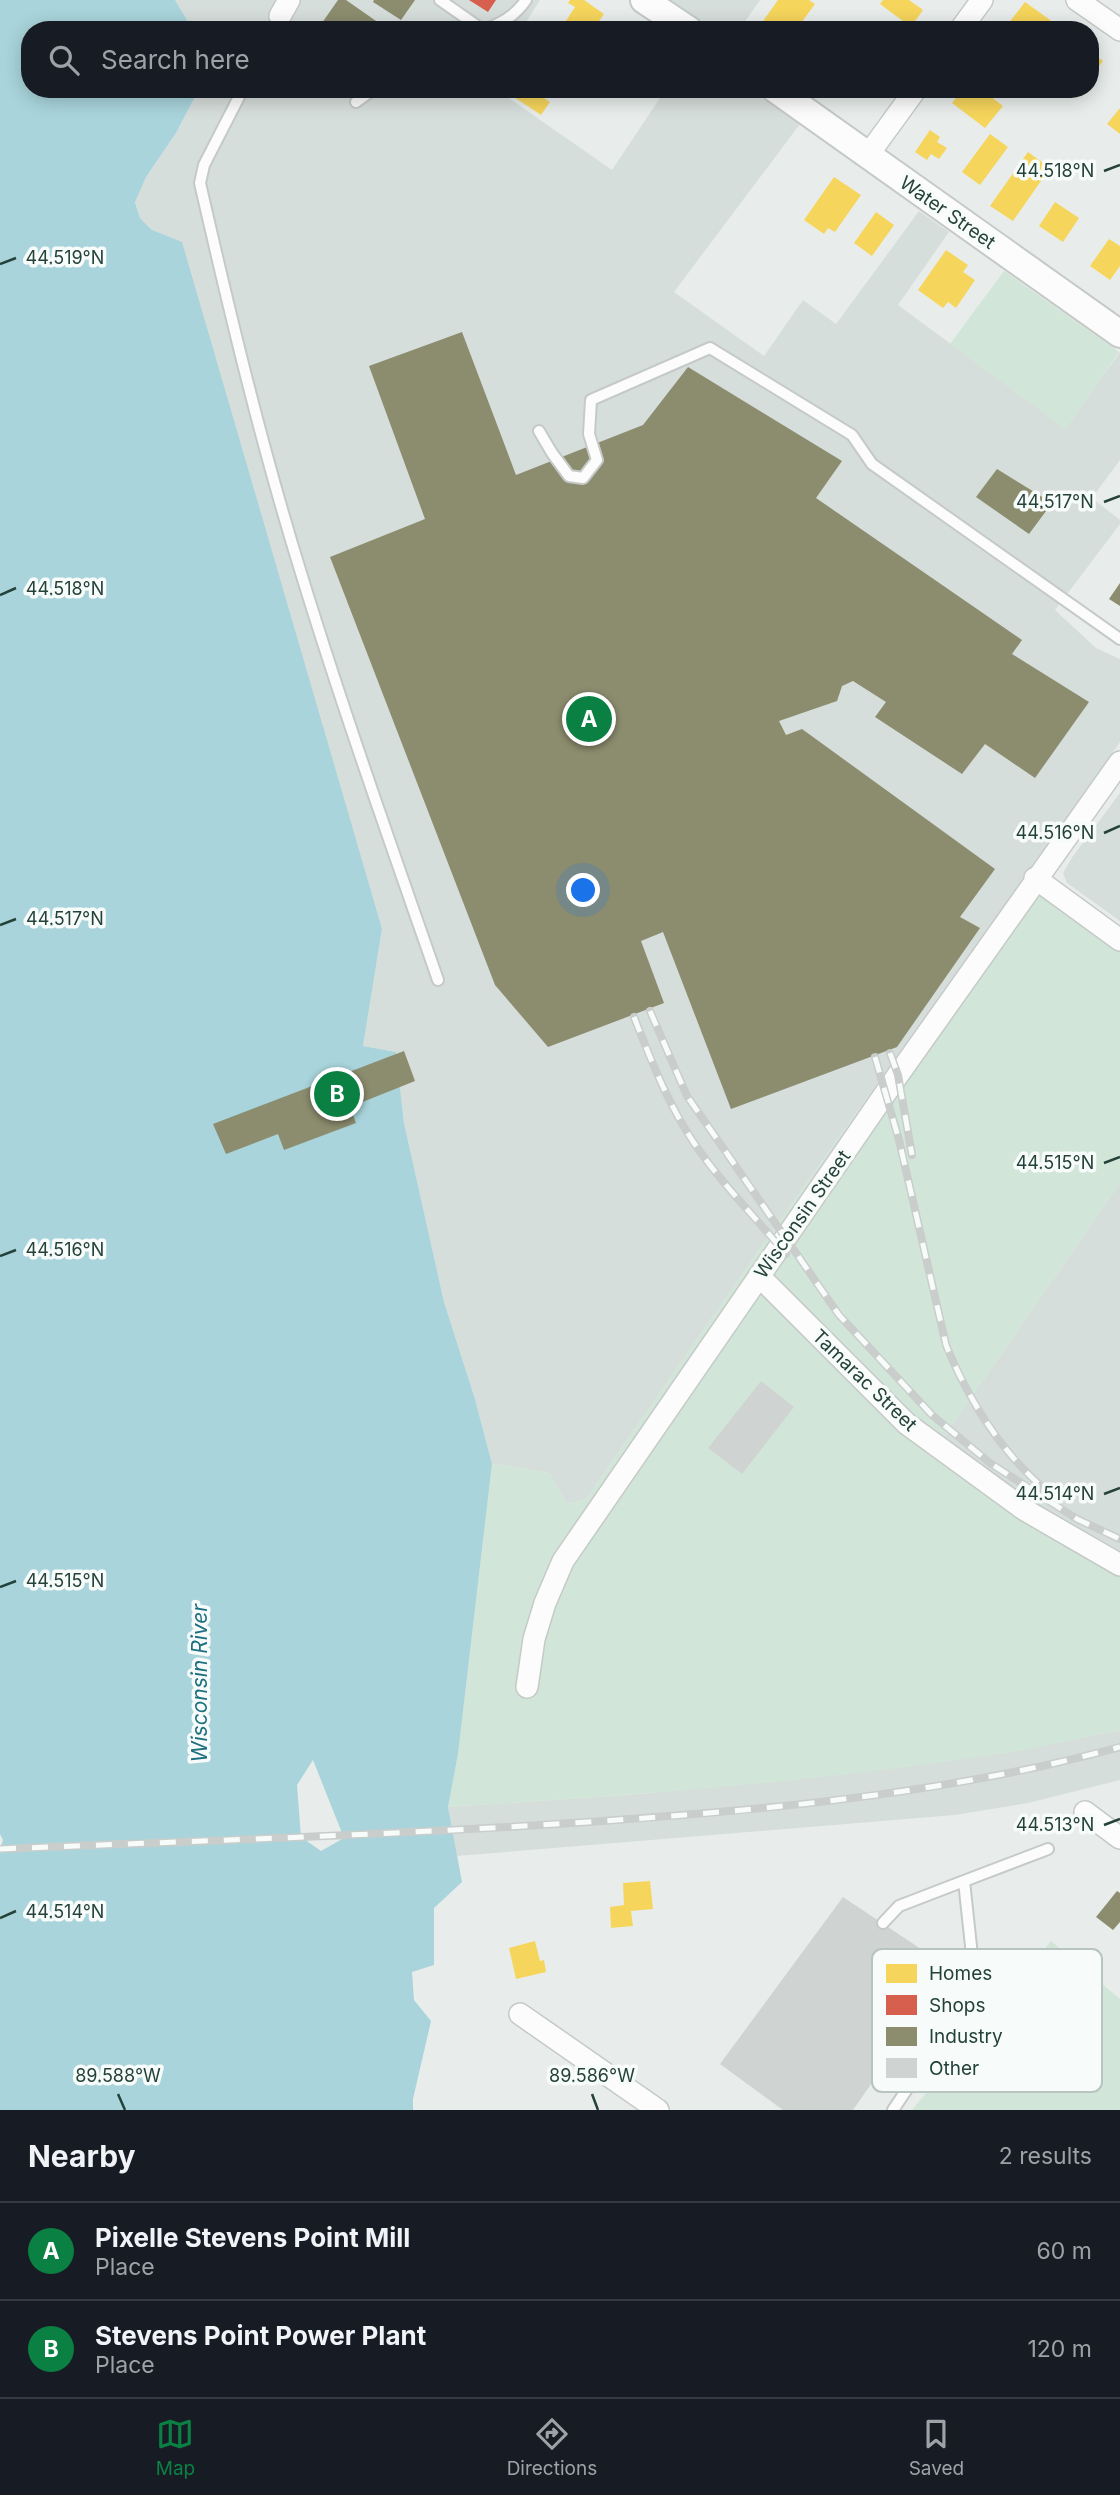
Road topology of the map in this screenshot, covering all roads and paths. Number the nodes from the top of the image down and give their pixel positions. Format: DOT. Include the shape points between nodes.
graph roads {
  1 [pos="440,0"];
  2 [pos="526,0"];
  3 [pos="644,0"];
  4 [pos="982,0"];
  5 [pos="1077,0"];
  6 [pos="470,21"];
  7 [pos="504,21"];
  8 [pos="676,21"];
  9 [pos="967,21"];
  10 [pos="1120,30"];
  11 [pos="238,98"];
  12 [pos="362,98"];
  13 [pos="788,98"];
  14 [pos="909,98"];
  15 [pos="356,103"];
  16 [pos="868,155"];
  17 [pos="1120,334"];
  18 [pos="539,431"];
  19 [pos="1120,639"];
  20 [pos="1120,762"];
  21 [pos="1035,878"];
  22 [pos="1120,940"];
  23 [pos="438,980"];
  24 [pos="759,1276"];
  25 [pos="1120,1565"];
  26 [pos="527,1688"];
  27 [pos="1085,1812"];
  28 [pos="1120,1838"];
  29 [pos="1048,1849"];
  30 [pos="964,1881"];
  31 [pos="883,1923"];
  32 [pos="971,1949"];
  33 [pos="520,2014"];
  34 [pos="904,2092"];
  35 [pos="659,2110"];
  36 [pos="892,2110"];
  1 -- 6 [label="lane"];
  2 -- 7 [label="lane"];
  3 -- 8 [label="street"];
  4 -- 9 [label="street"];
  5 -- 10 [label="street"];
  11 -- 23 [label="lane" via="204,165 200,183 248,390 300,572"];
  12 -- 15 [label="lane"];
  13 -- 16 [label="street, Water Street"];
  14 -- 16 [label="street"];
  16 -- 17 [label="street, Water Street"];
  18 -- 19 [label="lane" via="569,476 583,478 597,460 589,434 591,400 709,348 852,435 873,464"];
  20 -- 21 [label="street, Wisconsin Street"];
  21 -- 22 [label="street"];
  21 -- 24 [label="street, Wisconsin Street"];
  24 -- 25 [label="street, Tamarac Street" via="907,1424 1025,1510"];
  24 -- 26 [label="street, Wisconsin Street" via="563,1561 534,1639"];
  27 -- 28 [label="street"];
  29 -- 30 [label="lane"];
  30 -- 31 [label="lane" via="899,1906"];
  30 -- 32 [label="lane"];
  33 -- 35 [label="street"];
  34 -- 36 [label="lane"];
}
